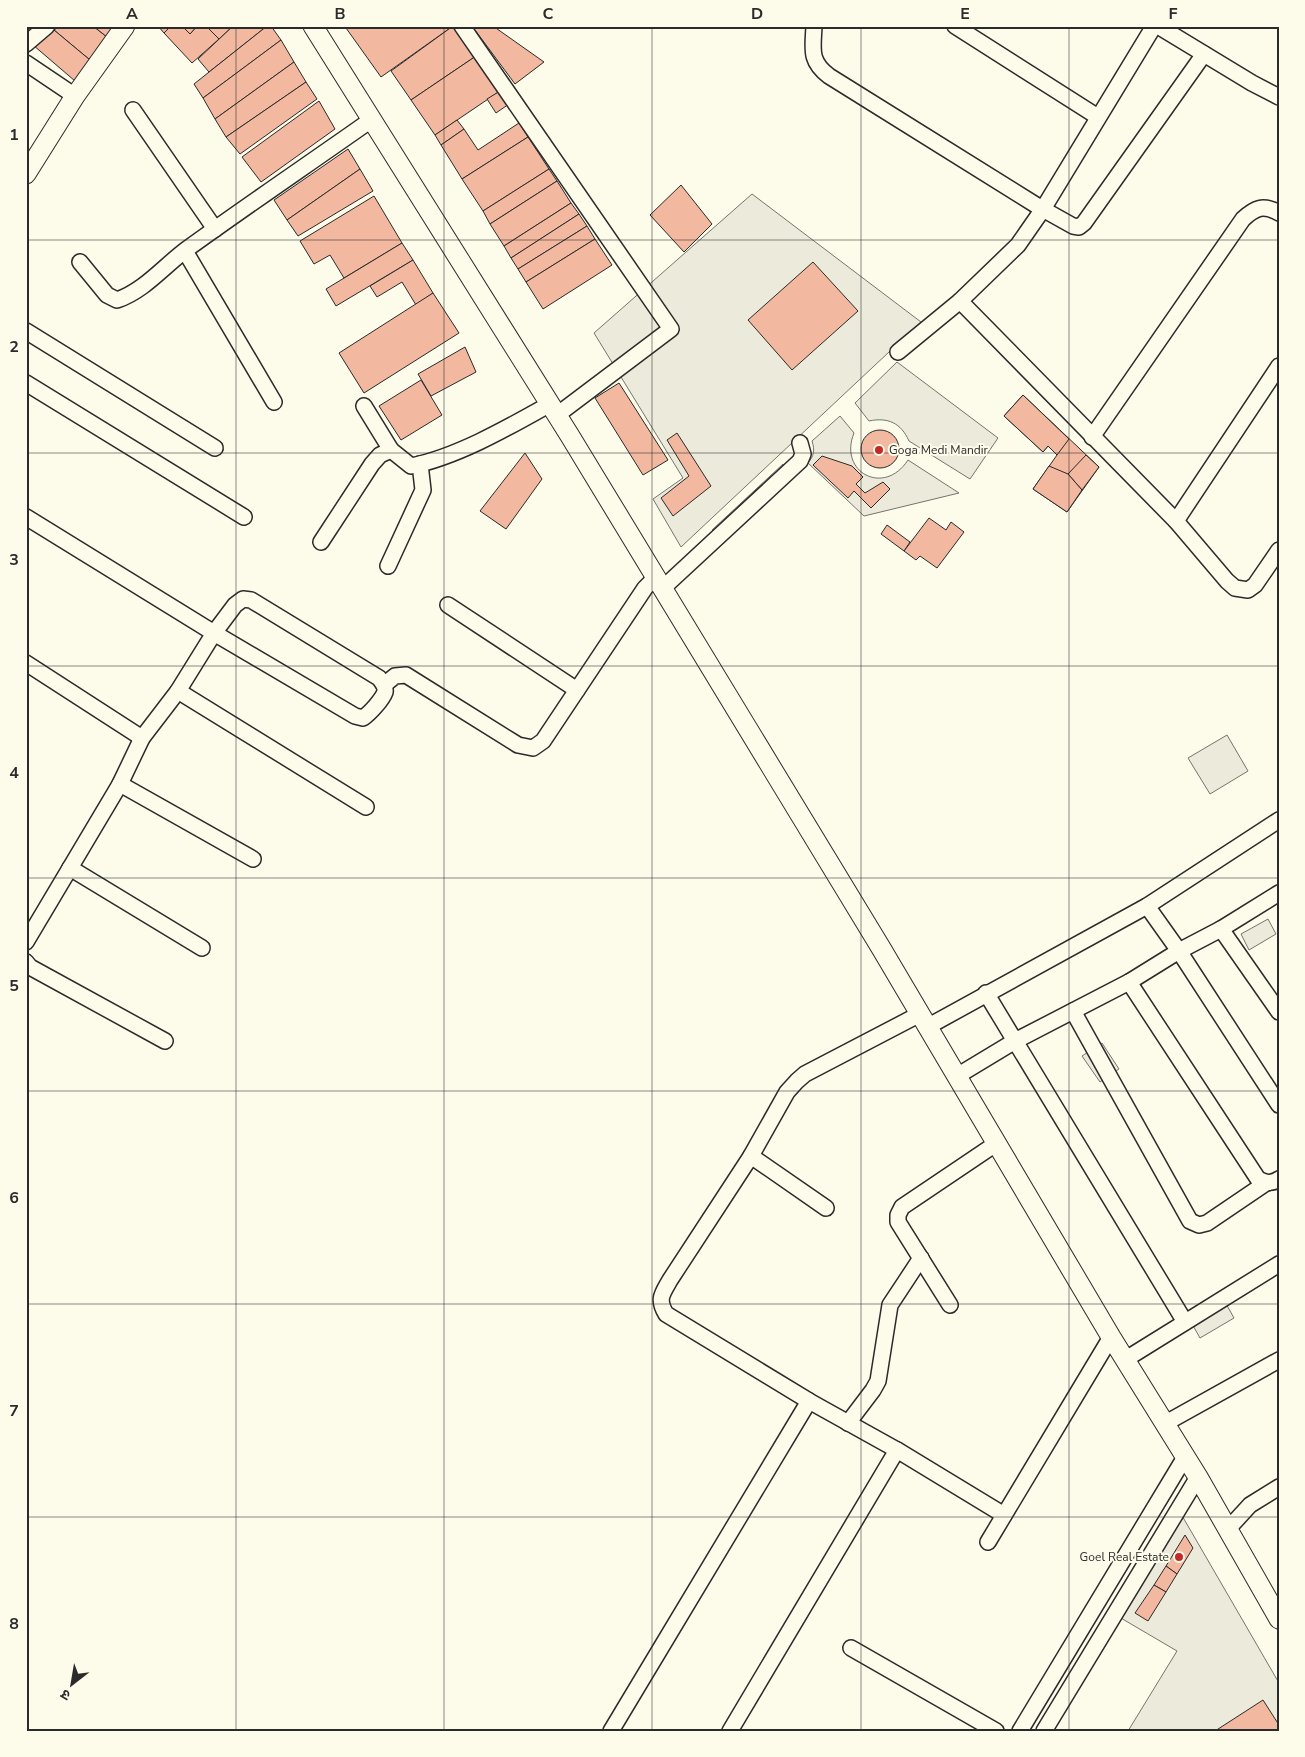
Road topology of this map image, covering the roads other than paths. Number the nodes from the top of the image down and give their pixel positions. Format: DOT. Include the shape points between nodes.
graph roads {
  1 [pos="47,26"];
  2 [pos="125,26"];
  3 [pos="462,26"];
  4 [pos="814,26"];
  5 [pos="955,26"];
  6 [pos="1156,26"];
  7 [pos="316,27"];
  8 [pos="26,44"];
  9 [pos="1204,54"];
  10 [pos="26,63"];
  11 [pos="75,96"];
  12 [pos="1279,97"];
  13 [pos="134,110"];
  14 [pos="1098,118"];
  15 [pos="371,120"];
  16 [pos="26,174"];
  17 [pos="1043,209"];
  18 [pos="1279,213"];
  19 [pos="215,229"];
  20 [pos="185,251"];
  21 [pos="80,262"];
  22 [pos="960,301"];
  23 [pos="26,332"];
  24 [pos="898,352"];
  25 [pos="1279,366"];
  26 [pos="26,383"];
  27 [pos="274,402"];
  28 [pos="364,406"];
  29 [pos="553,409"];
  30 [pos="1092,437"];
  31 [pos="800,443"];
  32 [pos="215,448"];
  33 [pos="391,450"];
  34 [pos="420,464"];
  35 [pos="26,517"];
  36 [pos="244,517"];
  37 [pos="1176,521"];
  38 [pos="321,542"];
  39 [pos="1279,550"];
  40 [pos="388,566"];
  41 [pos="659,582"];
  42 [pos="448,605"];
  43 [pos="214,633"];
  44 [pos="26,663"];
  45 [pos="384,685"];
  46 [pos="577,690"];
  47 [pos="178,691"];
  48 [pos="142,738"];
  49 [pos="120,784"];
  50 [pos="366,806"];
  51 [pos="1279,820"];
  52 [pos="253,859"];
  53 [pos="70,868"];
  54 [pos="1279,893"];
  55 [pos="1147,906"];
  56 [pos="1220,929"];
  57 [pos="26,942"];
  58 [pos="202,948"];
  59 [pos="1179,951"];
  60 [pos="26,962"];
  61 [pos="1129,982"];
  62 [pos="986,993"];
  63 [pos="1073,1011"];
  64 [pos="1279,1012"];
  65 [pos="924,1020"];
  66 [pos="165,1041"];
  67 [pos="1015,1041"];
  68 [pos="957,1076"];
  69 [pos="1279,1105"];
  70 [pos="997,1143"];
  71 [pos="751,1156"];
  72 [pos="1272,1181"];
  73 [pos="826,1208"];
  74 [pos="921,1258"];
  75 [pos="1279,1264"];
  76 [pos="950,1305"];
  77 [pos="1185,1322"];
  78 [pos="1111,1337"];
  79 [pos="1126,1359"];
  80 [pos="1279,1360"];
  81 [pos="809,1401"];
  82 [pos="848,1423"];
  83 [pos="1164,1424"];
  84 [pos="896,1450"];
  85 [pos="1185,1457"];
  86 [pos="1198,1477"];
  87 [pos="1279,1487"];
  88 [pos="1004,1514"];
  89 [pos="1227,1530"];
  90 [pos="988,1542"];
  91 [pos="1279,1618"];
  92 [pos="851,1648"];
  93 [pos="611,1731"];
  94 [pos="730,1731"];
  95 [pos="996,1731"];
  96 [pos="1020,1731"];
  97 [pos="1044,1731"];
  1 -- 8 [label="street"];
  2 -- 11 [label="street"];
  3 -- 29 [label="street" via="671,328"];
  4 -- 17 [label="street" via="814,59 819,69"];
  5 -- 14 [label="street"];
  6 -- 9 [label="street"];
  6 -- 14 [label="street"];
  7 -- 15 [label="street"];
  9 -- 12 [label="street"];
  9 -- 17 [label="street" via="1084,223 1073,226"];
  10 -- 11 [label="street"];
  11 -- 16 [label="street"];
  13 -- 19 [label="street"];
  14 -- 17 [label="street"];
  15 -- 19 [label="street"];
  15 -- 29 [label="street"];
  17 -- 22 [label="street" via="1018,245"];
  18 -- 30 [label="street" via="1263,208 1253,210 1243,219"];
  19 -- 20 [label="street"];
  20 -- 21 [label="street" via="140,288 116,300 107,295"];
  20 -- 27 [label="street"];
  22 -- 24 [label="street"];
  22 -- 30 [label="street"];
  23 -- 32 [label="street"];
  25 -- 37 [label="street"];
  26 -- 36 [label="street"];
  28 -- 33 [label="street"];
  29 -- 34 [label="street"];
  29 -- 41 [label="street"];
  30 -- 37 [label="street"];
  31 -- 41 [label="street" via="803,454 800,461"];
  33 -- 34 [label="street" via="411,466"];
  33 -- 38 [label="street" via="372,464"];
  34 -- 40 [label="street" via="423,490"];
  35 -- 43 [label="street"];
  37 -- 39 [label="street" via="1235,588 1248,590 1255,585"];
  41 -- 46 [label="street" via="645,588"];
  41 -- 65 [label="street"];
  42 -- 46 [label="street"];
  43 -- 45 [label="street" via="235,605 243,599 251,600 379,678"];
  43 -- 45 [label="street" via="355,716 363,718 370,713 385,692"];
  43 -- 47 [label="street"];
  44 -- 48 [label="street"];
  45 -- 46 [label="street" via="395,676 406,675 518,745 533,748 544,741"];
  47 -- 48 [label="street"];
  47 -- 50 [label="street"];
  48 -- 49 [label="street"];
  49 -- 52 [label="street"];
  49 -- 53 [label="street"];
  51 -- 55 [label="street"];
  53 -- 57 [label="street"];
  53 -- 58 [label="street"];
  54 -- 56 [label="street"];
  55 -- 59 [label="street"];
  55 -- 62 [label="street"];
  56 -- 59 [label="street"];
  56 -- 64 [label="street"];
  59 -- 61 [label="street"];
  59 -- 69 [label="street"];
  60 -- 66 [label="street"];
  61 -- 63 [label="street"];
  61 -- 72 [label="street" via="1258,1179"];
  62 -- 65 [label="street"];
  62 -- 67 [label="street"];
  63 -- 67 [label="street"];
  63 -- 72 [label="street" via="1190,1221 1199,1226 1207,1223"];
  65 -- 68 [label="street"];
  65 -- 71 [label="street" via="805,1074 787,1092"];
  67 -- 68 [label="street"];
  67 -- 77 [label="street"];
  68 -- 70 [label="street"];
  70 -- 74 [label="street" via="902,1207 898,1222"];
  70 -- 78 [label="street"];
  71 -- 73 [label="street"];
  71 -- 81 [label="street" via="670,1280 660,1298 661,1306 666,1314"];
  74 -- 76 [label="street"];
  74 -- 82 [label="street" via="890,1306 878,1381"];
  75 -- 77 [label="street"];
  77 -- 79 [label="street"];
  78 -- 79 [label="street"];
  78 -- 88 [label="street"];
  79 -- 83 [label="street"];
  80 -- 83 [label="street"];
  81 -- 82 [label="street"];
  81 -- 93 [label="street"];
  82 -- 84 [label="street"];
  83 -- 85 [label="street"];
  84 -- 88 [label="street"];
  84 -- 94 [label="street"];
  85 -- 86 [label="street"];
  85 -- 96 [label="street"];
  86 -- 89 [label="street"];
  86 -- 97 [label="street"];
  87 -- 89 [label="street" via="1250,1505"];
  88 -- 90 [label="street"];
  89 -- 91 [label="street"];
  92 -- 95 [label="street"];
}
